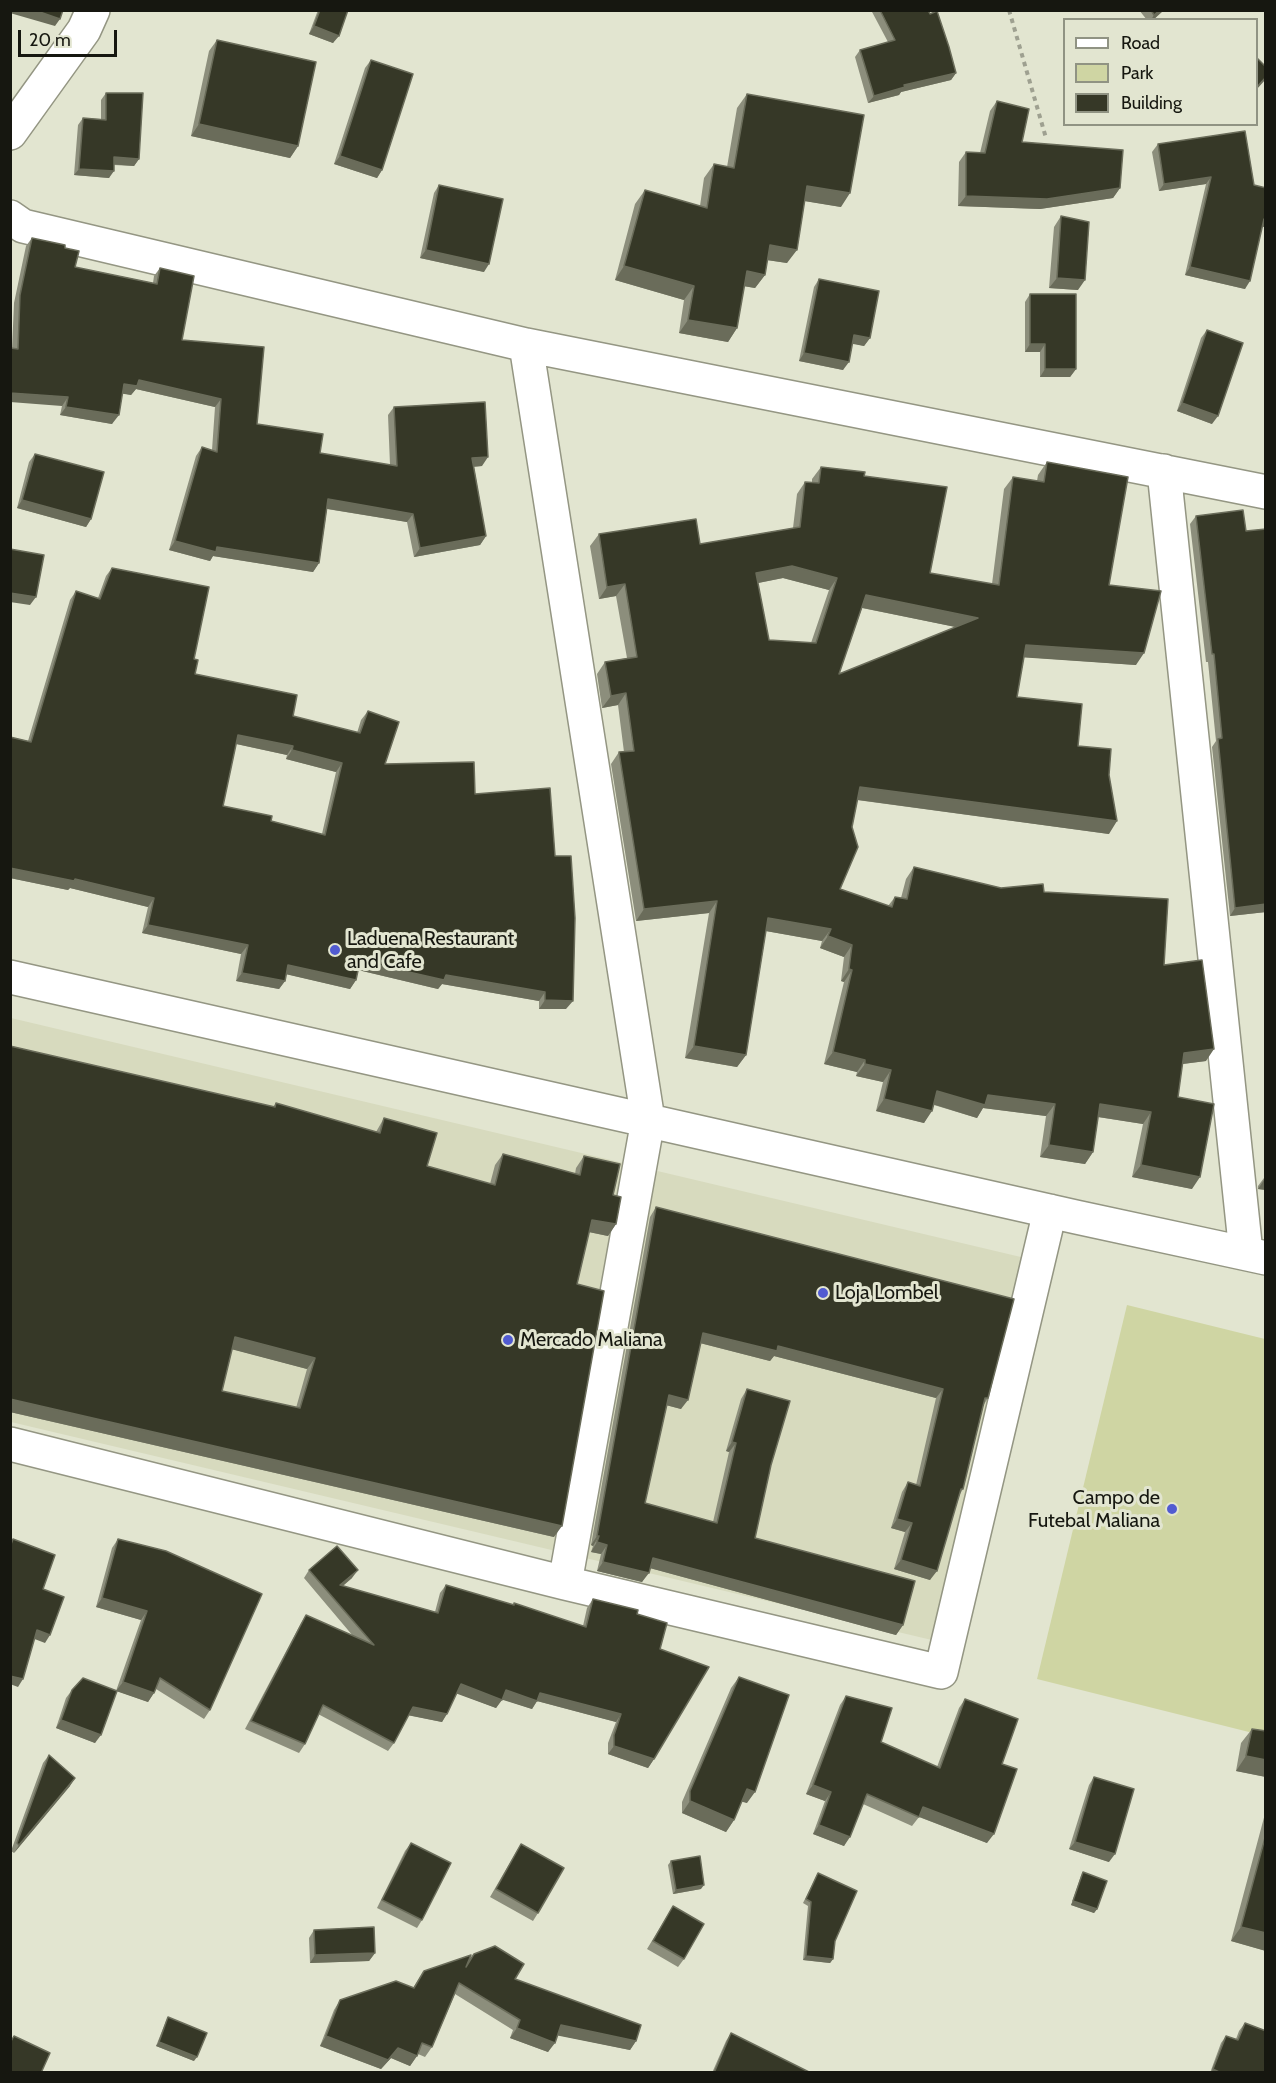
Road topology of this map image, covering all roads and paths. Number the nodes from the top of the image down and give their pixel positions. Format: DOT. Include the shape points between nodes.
graph roads {
  1 [pos="93,10"];
  2 [pos="1009,10"];
  3 [pos="10,133"];
  4 [pos="1046,138"];
  5 [pos="10,217"];
  6 [pos="526,345"];
  7 [pos="1164,471"];
  8 [pos="1266,492"];
  9 [pos="10,977"];
  10 [pos="648,1120"];
  11 [pos="1050,1211"];
  12 [pos="1256,1255"];
  13 [pos="10,1444"];
  14 [pos="565,1583"];
  1 -- 3 [label="street" via="84,30"];
  2 -- 4 [label="path"];
  5 -- 6 [label="street" via="23,226"];
  6 -- 7 [label="street"];
  6 -- 10 [label="street"];
  7 -- 8 [label="street"];
  7 -- 12 [label="street"];
  9 -- 10 [label="street"];
  10 -- 11 [label="street"];
  10 -- 14 [label="street"];
  11 -- 12 [label="street"];
  11 -- 14 [label="street" via="941,1672"];
  13 -- 14 [label="street"];
}
